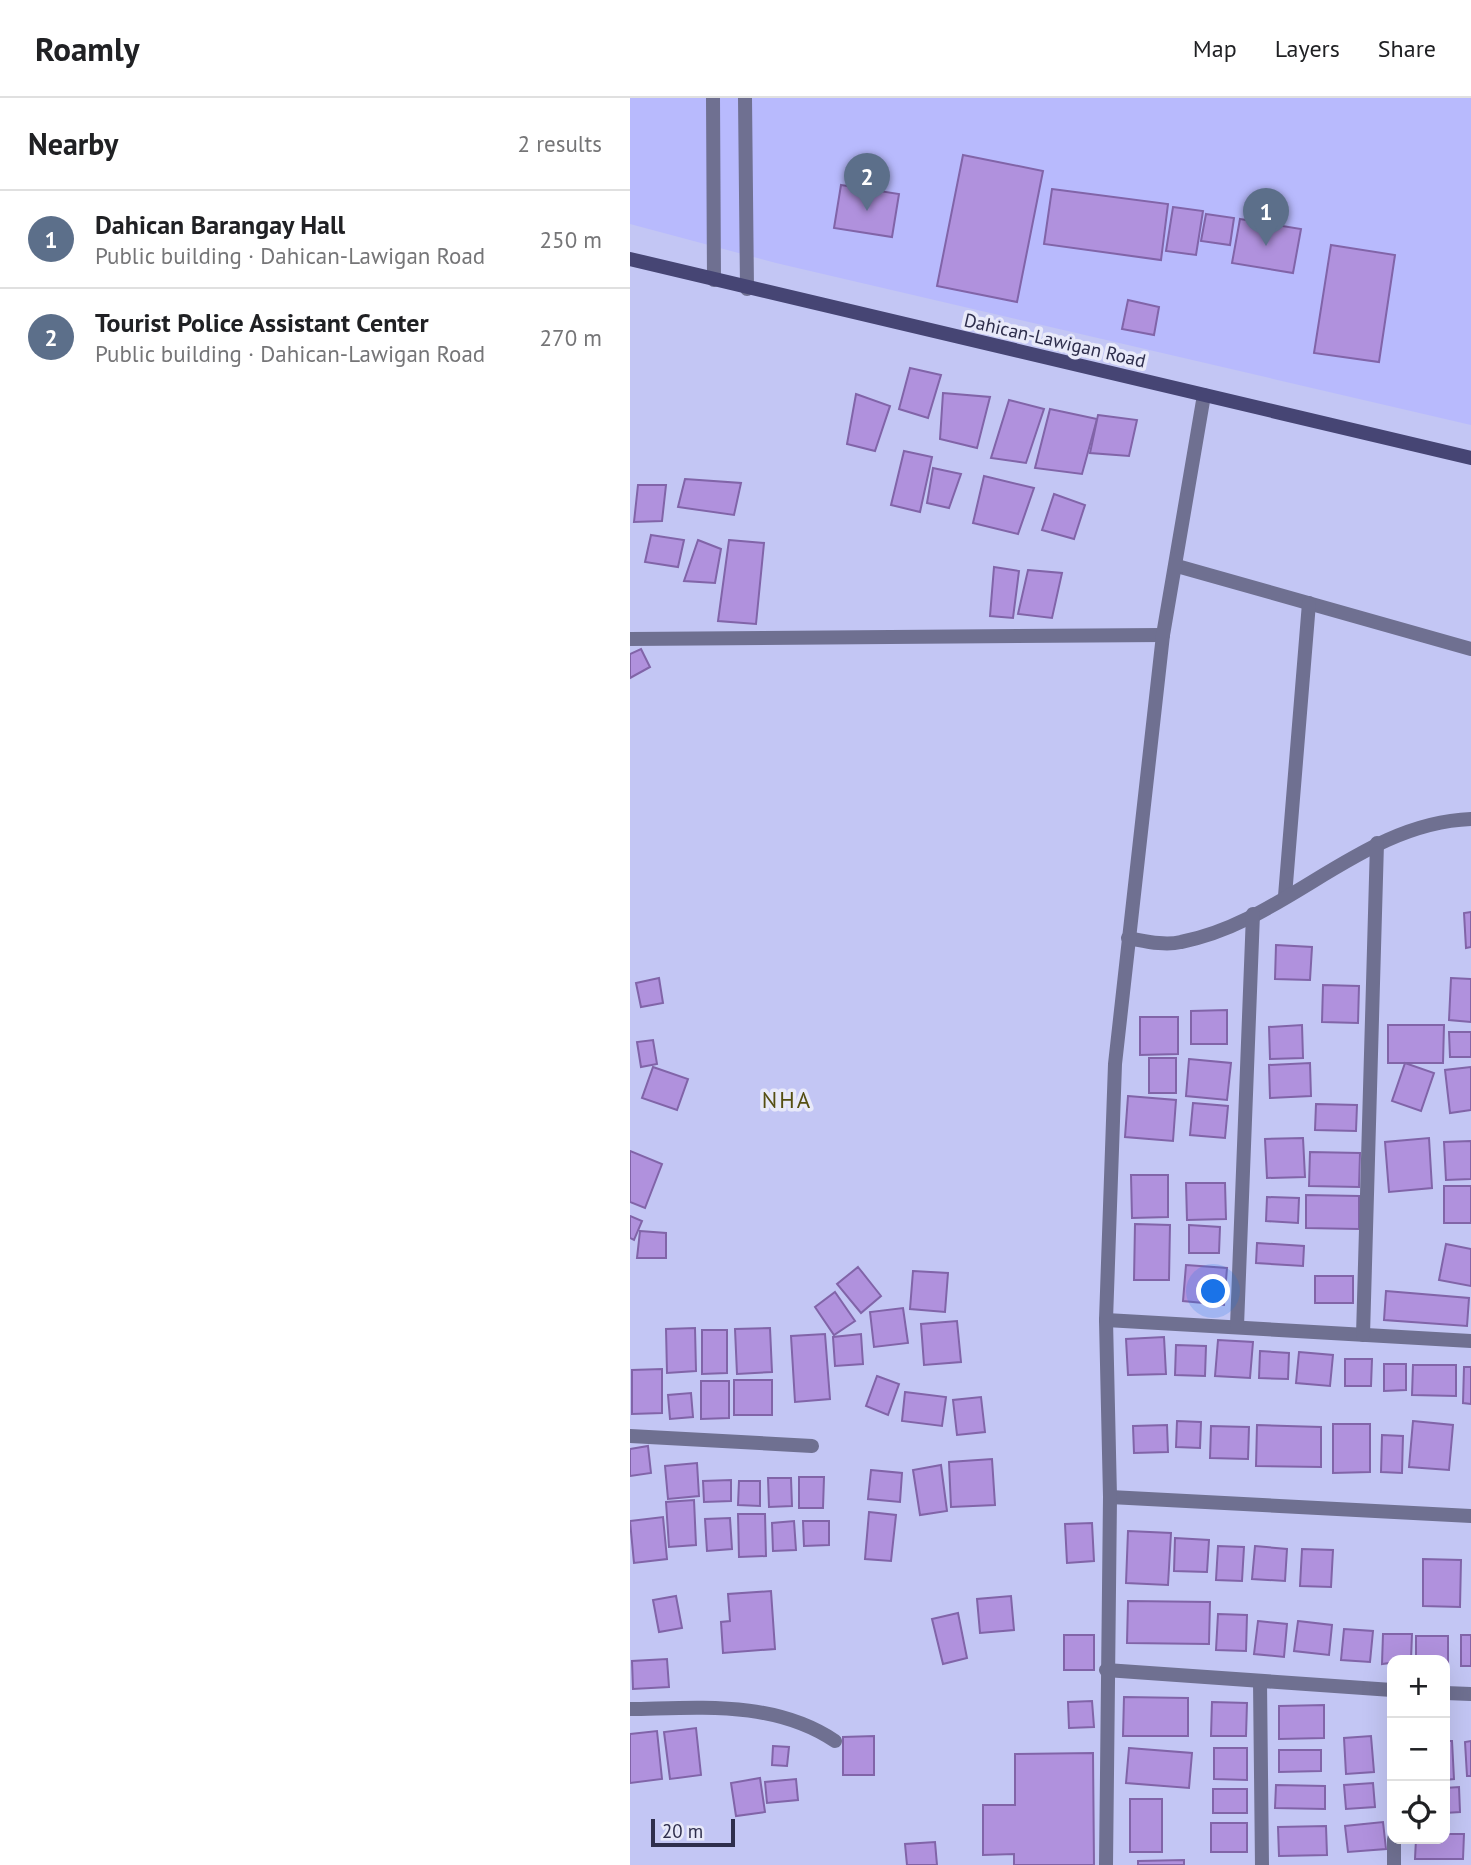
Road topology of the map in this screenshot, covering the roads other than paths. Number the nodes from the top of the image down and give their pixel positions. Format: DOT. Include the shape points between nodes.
graph roads {
  1 [pos="713,98"];
  2 [pos="745,98"];
  3 [pos="630,259"];
  4 [pos="714,280"];
  5 [pos="747,289"];
  6 [pos="1204,395"];
  7 [pos="1471,458"];
  8 [pos="1177,566"];
  9 [pos="1309,603"];
  10 [pos="1163,635"];
  11 [pos="630,639"];
  12 [pos="1471,649"];
  13 [pos="1471,819"];
  14 [pos="1377,843"];
  15 [pos="1285,896"];
  16 [pos="1254,914"];
  17 [pos="1128,938"];
  18 [pos="1106,1320"];
  19 [pos="1237,1326"];
  20 [pos="1363,1335"];
  21 [pos="1471,1342"];
  22 [pos="630,1436"];
  23 [pos="812,1446"];
  24 [pos="1110,1497"];
  25 [pos="1471,1517"];
  26 [pos="1106,1670"];
  27 [pos="1261,1682"];
  28 [pos="1387,1690"];
  29 [pos="1450,1693"];
  30 [pos="1471,1694"];
  31 [pos="630,1709"];
  32 [pos="835,1741"];
  33 [pos="1394,1844"];
  34 [pos="1106,1865"];
  35 [pos="1262,1865"];
  36 [pos="1394,1865"];
  1 -- 4 [label="street"];
  2 -- 5 [label="street"];
  3 -- 4 [label="main road, Dahican-Lawigan Road"];
  4 -- 5 [label="main road, Dahican-Lawigan Road"];
  5 -- 6 [label="main road, Dahican-Lawigan Road"];
  6 -- 7 [label="main road, Dahican-Lawigan Road"];
  6 -- 8 [label="street"];
  8 -- 9 [label="street"];
  8 -- 10 [label="street"];
  9 -- 12 [label="street"];
  9 -- 15 [label="street"];
  10 -- 11 [label="street"];
  10 -- 17 [label="street"];
  13 -- 14 [label="street" via="1414,828"];
  14 -- 15 [label="street"];
  14 -- 20 [label="street"];
  15 -- 16 [label="street"];
  16 -- 17 [label="street" via="1179,943"];
  16 -- 19 [label="street"];
  17 -- 18 [label="street" via="1115,1063"];
  18 -- 19 [label="street"];
  18 -- 24 [label="street"];
  19 -- 20 [label="street"];
  20 -- 21 [label="street"];
  22 -- 23 [label="street"];
  24 -- 25 [label="street"];
  24 -- 26 [label="street"];
  26 -- 27 [label="street"];
  26 -- 34 [label="street"];
  27 -- 28 [label="street"];
  27 -- 35 [label="street"];
  29 -- 30 [label="street"];
  31 -- 32 [label="street" via="755,1710 812,1725"];
  33 -- 36 [label="street"];
}
